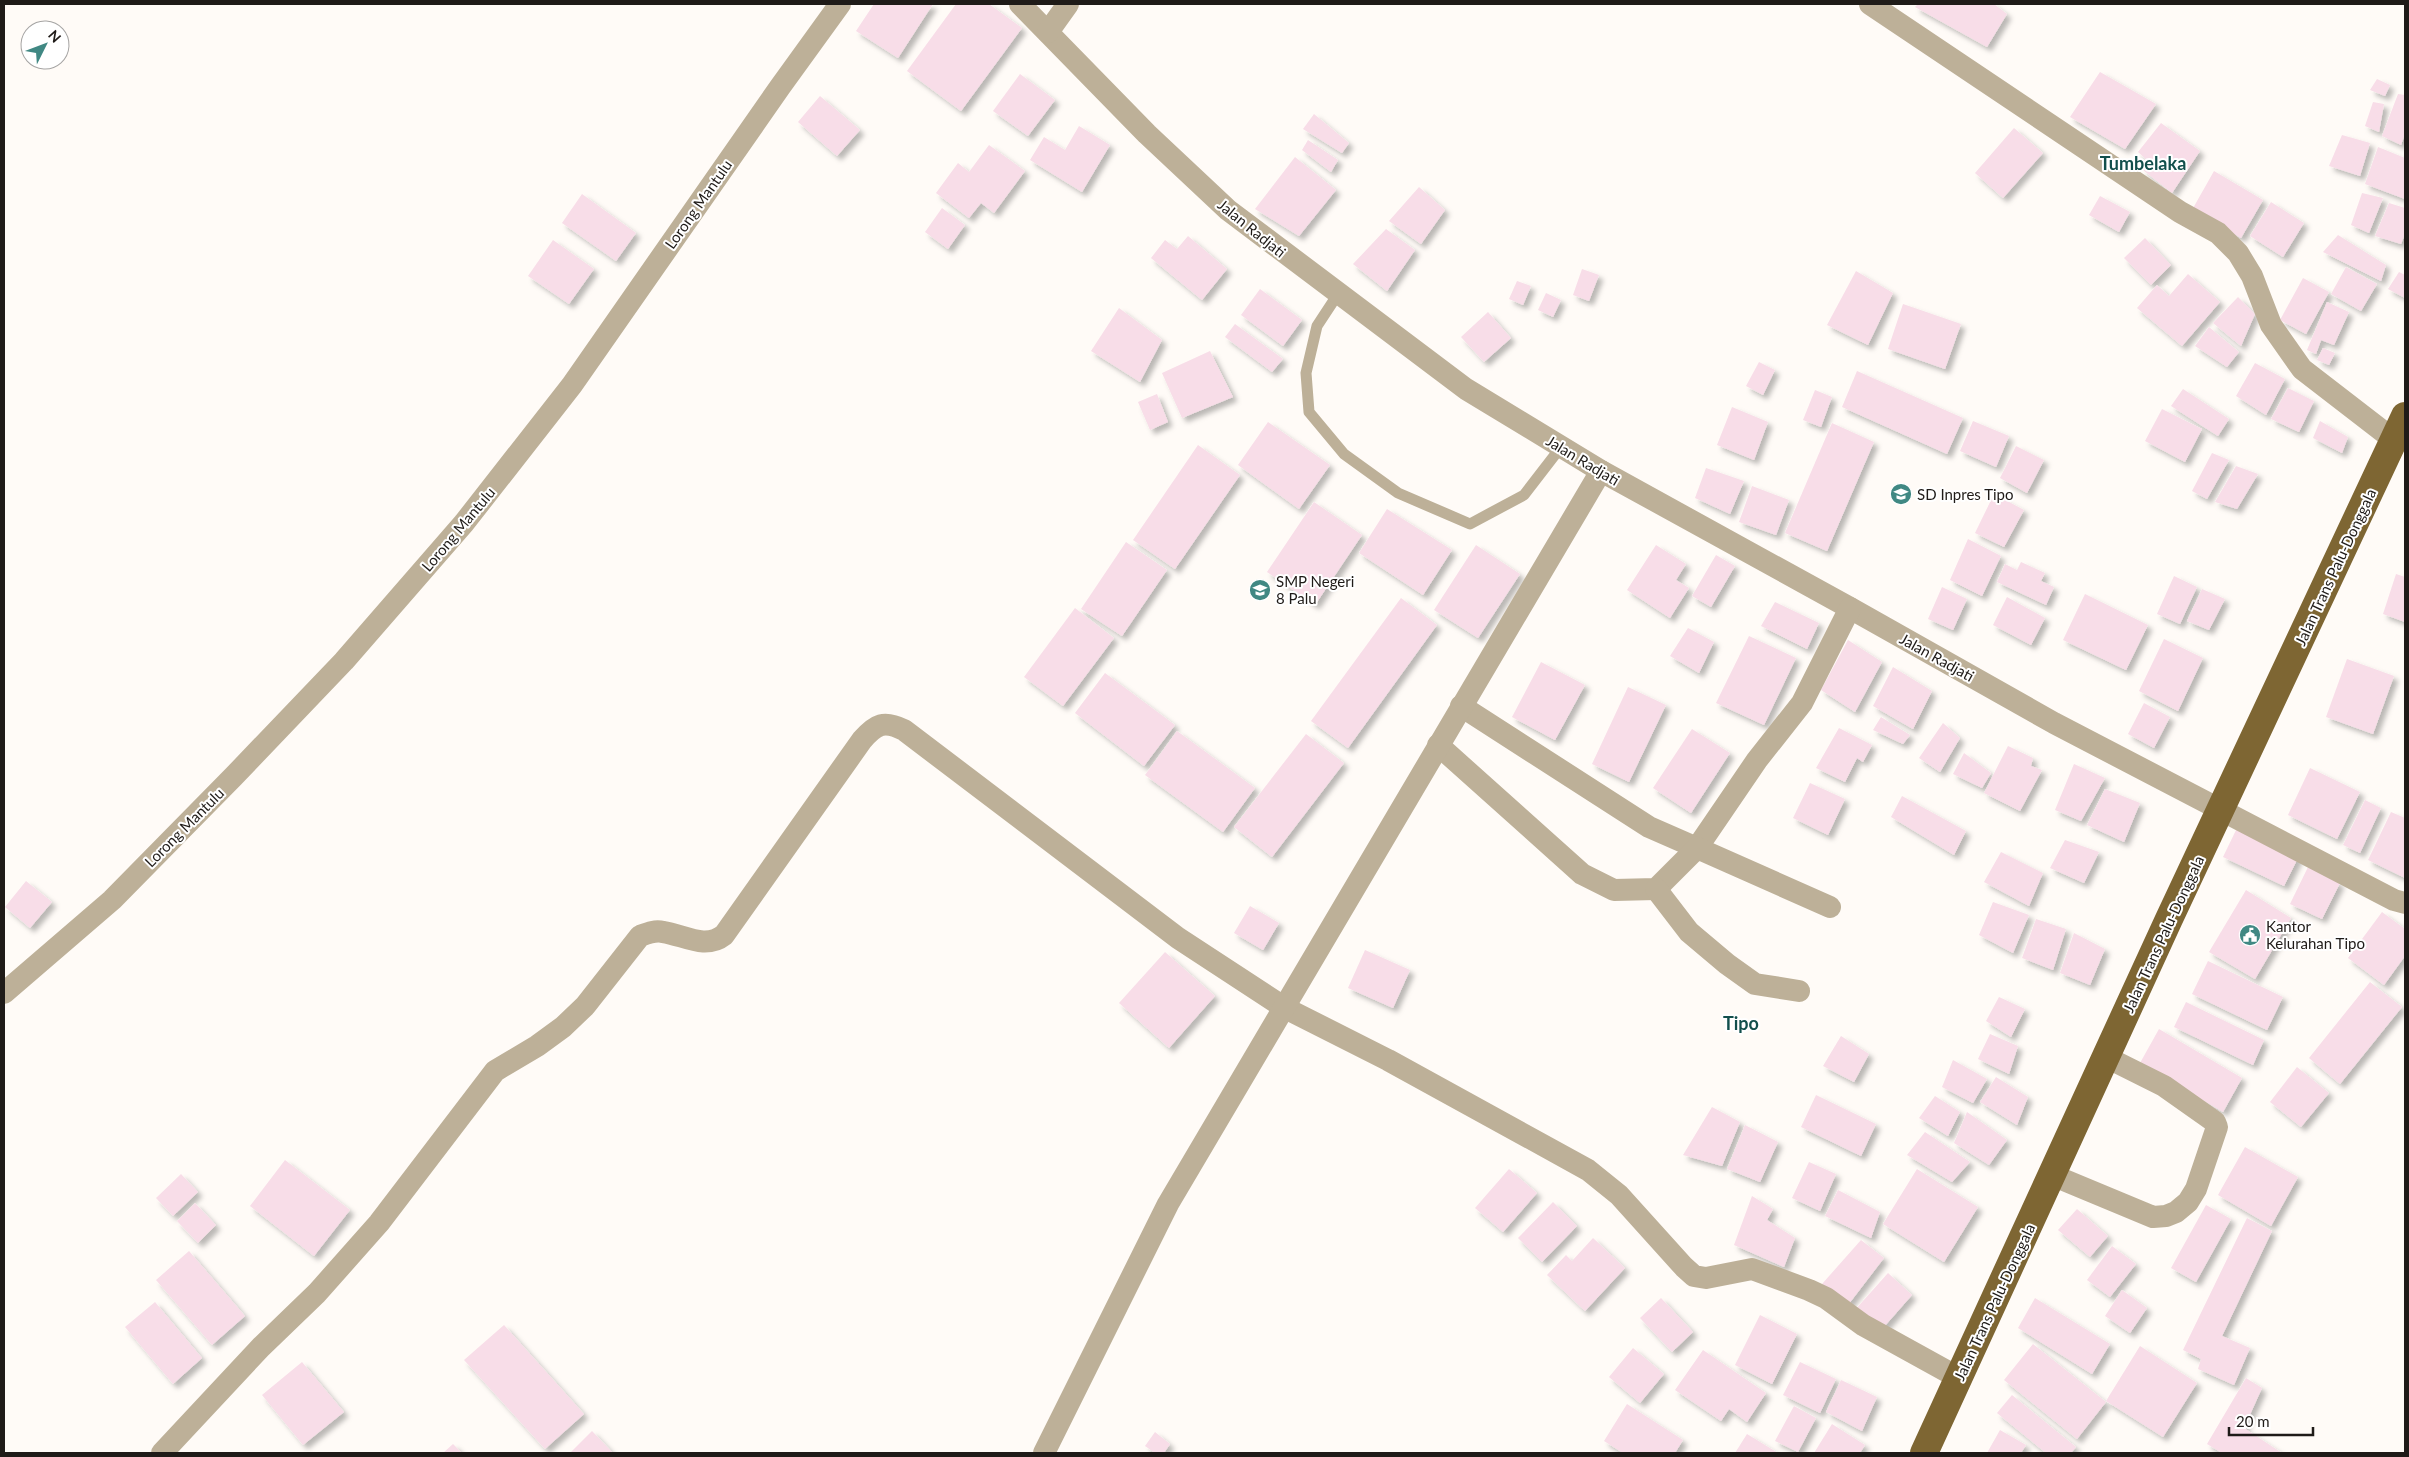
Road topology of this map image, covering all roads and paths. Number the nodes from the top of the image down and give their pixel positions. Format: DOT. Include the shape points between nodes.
graph roads {
  1 [pos="840,4"];
  2 [pos="1020,4"];
  3 [pos="1068,4"];
  4 [pos="1871,4"];
  5 [pos="1048,32"];
  6 [pos="1338,294"];
  7 [pos="2400,428"];
  8 [pos="1561,447"];
  9 [pos="1601,472"];
  10 [pos="1850,608"];
  11 [pos="1461,706"];
  12 [pos="1438,745"];
  13 [pos="2221,811"];
  14 [pos="1697,848"];
  15 [pos="1656,888"];
  16 [pos="2405,903"];
  17 [pos="1830,907"];
  18 [pos="1799,991"];
  19 [pos="4,993"];
  20 [pos="1285,1008"];
  21 [pos="2106,1057"];
  22 [pos="2052,1174"];
  23 [pos="1959,1378"];
  24 [pos="162,1453"];
  25 [pos="1044,1453"];
  26 [pos="1924,1453"];
  1 -- 19 [label="street, Lorong Mantulu" via="572,385 464,523 344,661 234,776 112,900"];
  2 -- 5 [label="street, Jalan Radjati"];
  3 -- 5 [label="street"];
  4 -- 7 [label="street" via="2180,212 2218,233 2238,252 2252,276 2271,325 2302,369"];
  5 -- 6 [label="street, Jalan Radjati" via="1147,134 1228,210"];
  6 -- 8 [label="street, Jalan Radjati" via="1466,389"];
  6 -- 8 [label="lane" via="1317,326 1306,373 1309,412 1344,454 1398,494 1470,524 1524,495"];
  7 -- 13 [label="highway, Jalan Trans Palu-Donggala"];
  8 -- 9 [label="street, Jalan Radjati"];
  9 -- 10 [label="street, Jalan Radjati"];
  9 -- 11 [label="street"];
  10 -- 13 [label="street, Jalan Radjati" via="2054,723"];
  10 -- 14 [label="street" via="1802,703 1757,760"];
  11 -- 12 [label="street"];
  11 -- 14 [label="street" via="1649,827"];
  12 -- 15 [label="street" via="1582,874 1614,890"];
  12 -- 20 [label="street"];
  13 -- 16 [label="street, Jalan Radjati"];
  13 -- 21 [label="highway, Jalan Trans Palu-Donggala"];
  14 -- 15 [label="street"];
  14 -- 17 [label="street"];
  15 -- 18 [label="street" via="1689,932 1734,969 1755,984"];
  20 -- 23 [label="street" via="1388,1060 1588,1170 1619,1195 1694,1276 1706,1278 1747,1269 1760,1271 1826,1298 1863,1325"];
  20 -- 24 [label="street" via="1178,938 904,730 895,725 878,726 862,740 724,935 712,942 700,942 655,932 634,940 585,1006 563,1027 495,1071 379,1222 317,1293"];
  20 -- 25 [label="street" via="1156,1227"];
  21 -- 22 [label="highway, Jalan Trans Palu-Donggala"];
  21 -- 22 [label="street" via="2164,1086 2215,1122 2217,1127 2196,1189 2176,1212 2154,1217"];
  22 -- 23 [label="highway, Jalan Trans Palu-Donggala"];
  23 -- 26 [label="highway, Jalan Trans Palu-Donggala"];
}
